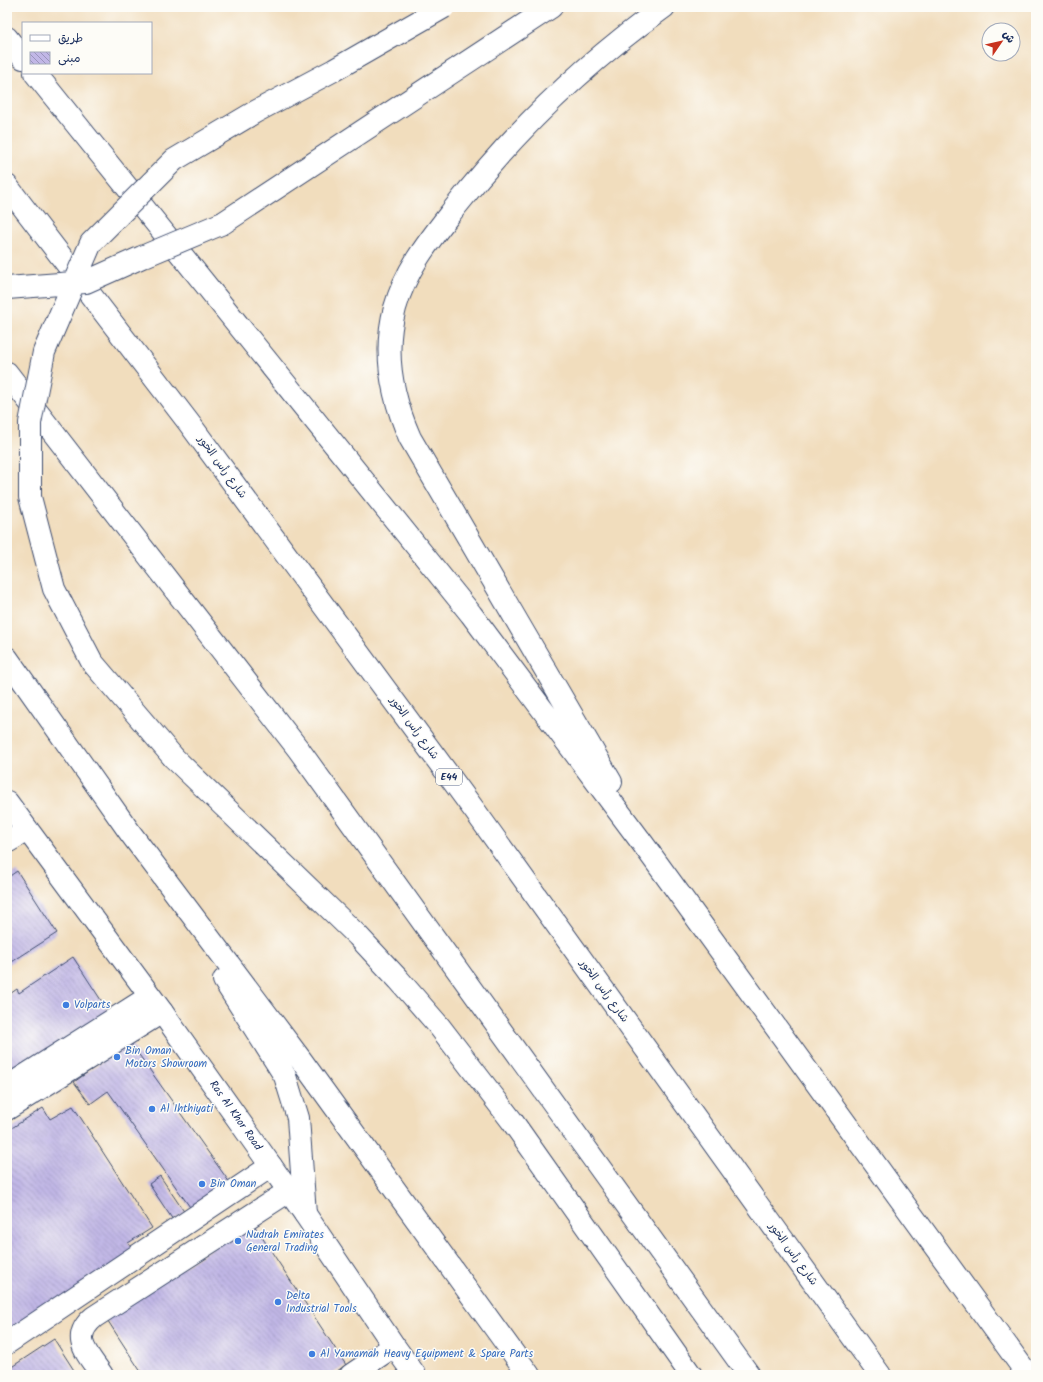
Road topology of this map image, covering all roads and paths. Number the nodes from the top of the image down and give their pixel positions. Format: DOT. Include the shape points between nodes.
graph roads {
  1 [pos="444,7"];
  2 [pos="551,7"];
  3 [pos="664,7"];
  4 [pos="7,38"];
  5 [pos="22,57"];
  6 [pos="36,74"];
  7 [pos="7,186"];
  8 [pos="7,288"];
  9 [pos="7,373"];
  10 [pos="7,658"];
  11 [pos="7,802"];
  12 [pos="27,830"];
  13 [pos="131,834"];
  14 [pos="7,842"];
  15 [pos="643,844"];
  16 [pos="155,1005"];
  17 [pos="7,1087"];
  18 [pos="7,1109"];
  19 [pos="271,1166"];
  20 [pos="289,1192"];
  21 [pos="305,1214"];
  22 [pos="7,1343"];
  23 [pos="394,1346"];
  24 [pos="102,1375"];
  25 [pos="351,1375"];
  26 [pos="416,1375"];
  27 [pos="530,1375"];
  28 [pos="691,1375"];
  29 [pos="749,1375"];
  30 [pos="880,1375"];
  31 [pos="1028,1375"];
  1 -- 28 [label="main road, bridge" via="174,160 91,243 44,352 30,423 30,497 54,588 92,662 174,758 358,936 439,1026 512,1121"];
  2 -- 8 [label="main road, bridge" via="223,223 86,282"];
  3 -- 15 [label="main road" via="615,44 549,102 467,192 411,268 395,309 390,353 394,397 410,438 603,768"];
  4 -- 5 [label="main road"];
  6 -- 15 [label="main road" via="470,614"];
  7 -- 30 [label="main road, شارع رأس الخور / E44" via="189,423 470,805"];
  9 -- 29 [label="main road" via="299,750"];
  10 -- 13 [label="main road"];
  11 -- 12 [label="main road, Ras Al Khor Road"];
  12 -- 14 [label="main road"];
  12 -- 16 [label="main road, Ras Al Khor Road"];
  13 -- 21 [label="main road" via="285,1076 298,1118"];
  13 -- 27 [label="main road" via="301,1060"];
  15 -- 31 [label="main road"];
  16 -- 17 [label="main road"];
  16 -- 18 [label="main road"];
  16 -- 19 [label="main road, Ras Al Khor Road"];
  19 -- 20 [label="main road, Ras Al Khor Road"];
  19 -- 22 [label="main road"];
  20 -- 21 [label="main road, Ras Al Khor Road"];
  20 -- 24 [label="main road" via="86,1324 82,1333 82,1343"];
  21 -- 23 [label="main road, Ras Al Khor Road"];
  23 -- 25 [label="main road"];
  23 -- 26 [label="main road, Ras Al Khor Road"];
}
